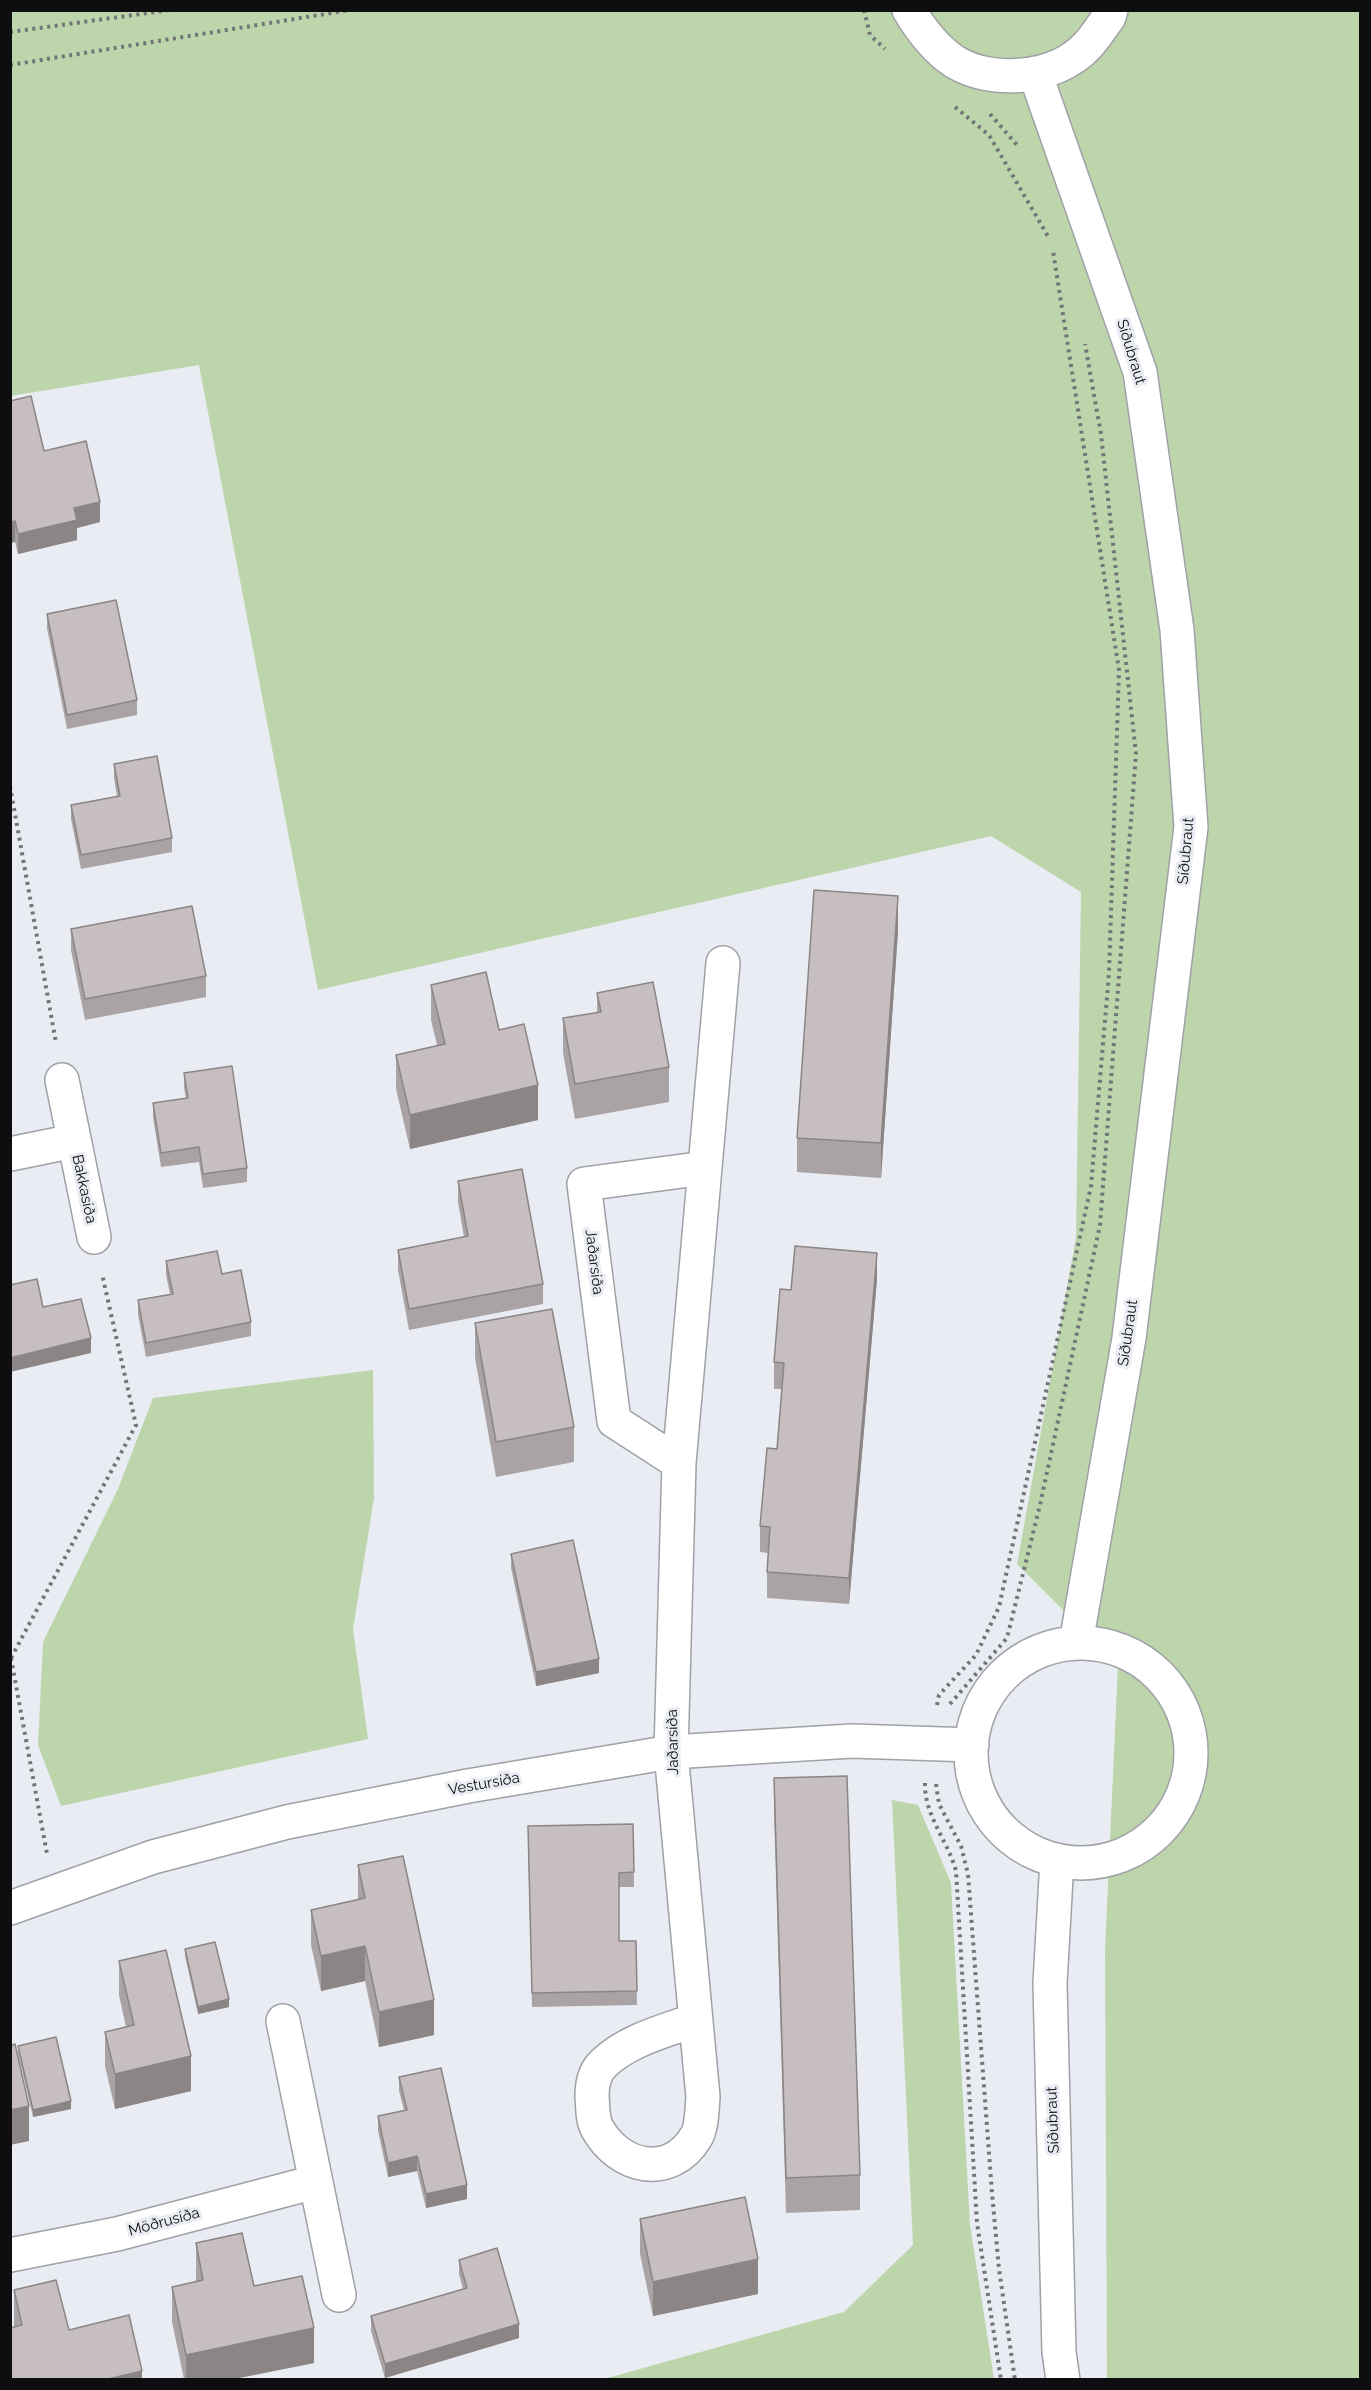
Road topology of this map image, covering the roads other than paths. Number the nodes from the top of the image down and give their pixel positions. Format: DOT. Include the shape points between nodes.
graph roads {
  1 [pos="909,10"];
  2 [pos="1111,10"];
  3 [pos="1035,73"];
  4 [pos="723,963"];
  5 [pos="62,1080"];
  6 [pos="74,1141"];
  7 [pos="10,1154"];
  8 [pos="705,1168"];
  9 [pos="94,1237"];
  10 [pos="679,1463"];
  11 [pos="1076,1642"];
  12 [pos="972,1745"];
  13 [pos="671,1752"];
  14 [pos="1057,1860"];
  15 [pos="10,1908"];
  16 [pos="695,2020"];
  17 [pos="283,2021"];
  18 [pos="315,2182"];
  19 [pos="10,2255"];
  20 [pos="339,2295"];
  21 [pos="1063,2379"];
  1 -- 3 [label="street" via="929,40 955,62 987,75"];
  2 -- 3 [label="street" via="1086,47 1054,68"];
  3 -- 11 [label="street, Síðubraut" via="1140,372 1177,630 1191,827 1129,1338"];
  4 -- 8 [label="street, Jaðarsíða"];
  5 -- 6 [label="street, Bakkasíða"];
  6 -- 7 [label="street, Bakkasíða"];
  6 -- 9 [label="street, Bakkasíða"];
  8 -- 10 [label="street, Jaðarsíða"];
  8 -- 10 [label="street, Jaðarsíða" via="584,1184 614,1421"];
  10 -- 13 [label="street, Jaðarsíða"];
  11 -- 12 [label="street" via="1048,1648 1021,1660 999,1678 983,1702"];
  11 -- 14 [label="street" via="1110,1646 1140,1660 1166,1682 1184,1711 1191,1745 1189,1779 1175,1810 1154,1836 1124,1854 1091,1862"];
  12 -- 13 [label="street, Vestursíða" via="852,1741"];
  12 -- 14 [label="street" via="976,1786 988,1812 1006,1834 1030,1851"];
  13 -- 15 [label="street, Vestursíða" via="287,1822 153,1857"];
  13 -- 16 [label="street, Jaðarsíða"];
  14 -- 21 [label="street, Síðubraut" via="1050,1983 1059,2352"];
  17 -- 18 [label="street"];
  18 -- 19 [label="street, Möðrusíða" via="117,2234"];
  18 -- 20 [label="street"];
}
